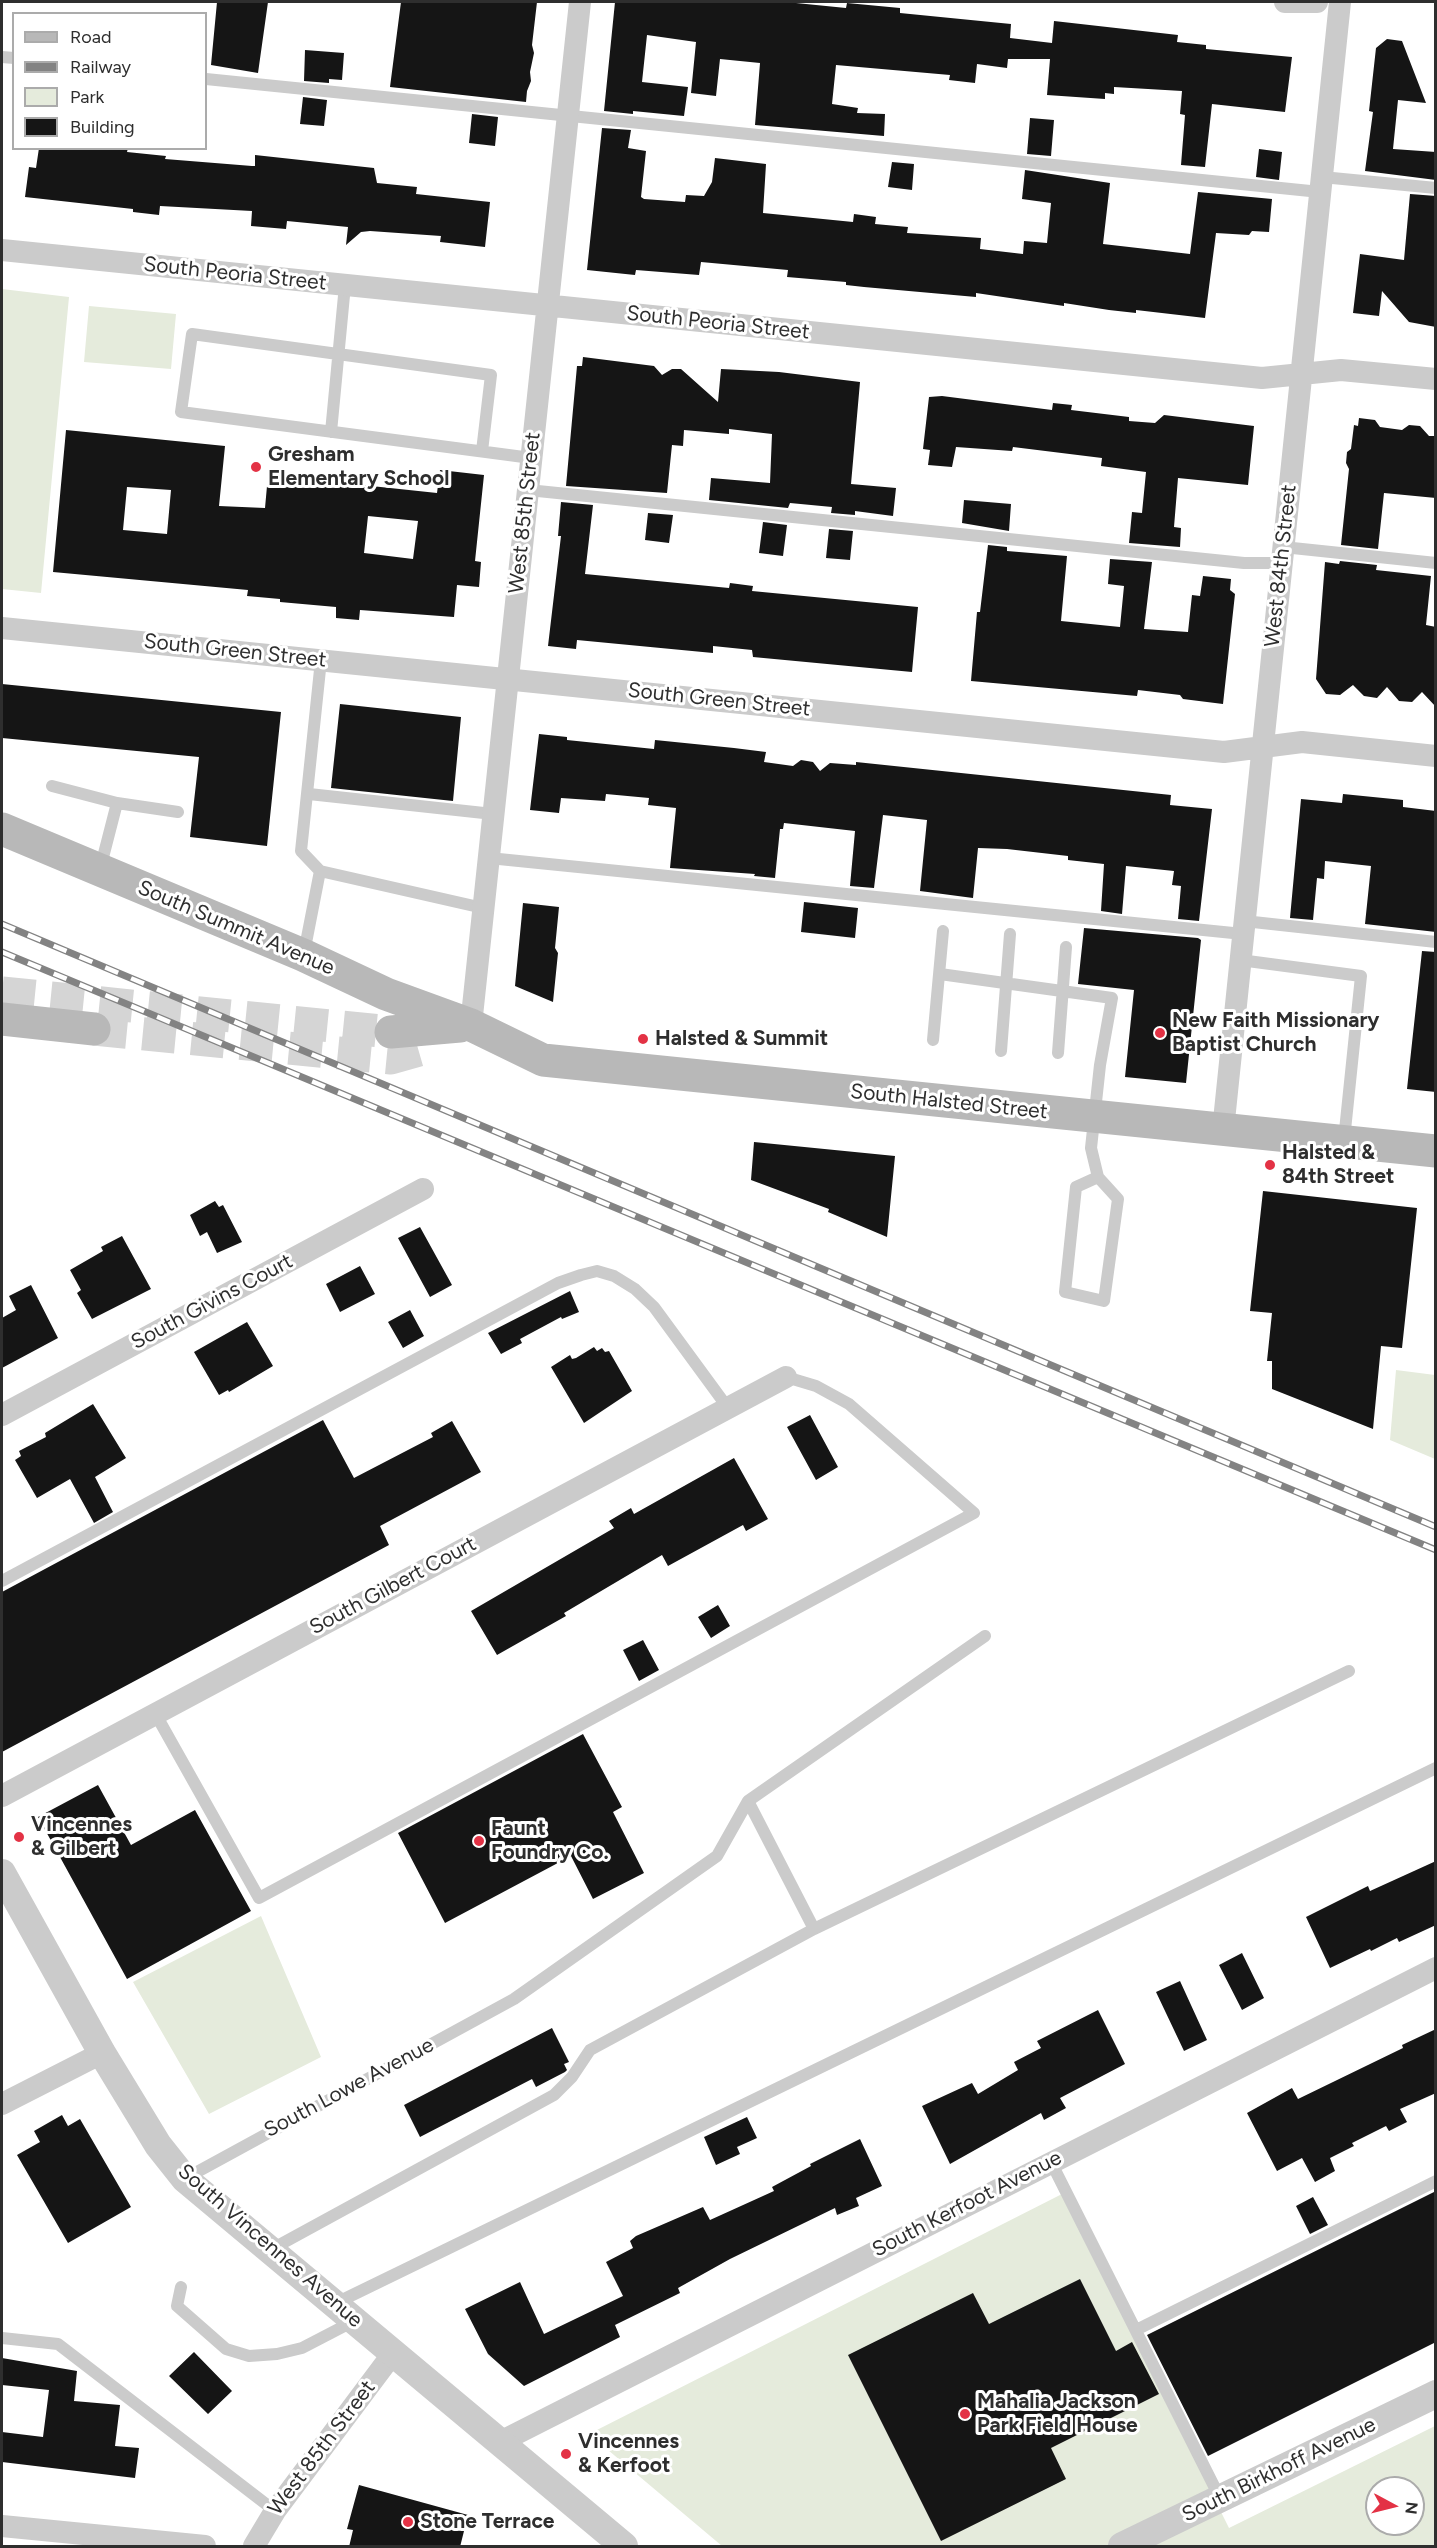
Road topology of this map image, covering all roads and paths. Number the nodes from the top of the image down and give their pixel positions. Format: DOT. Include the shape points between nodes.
graph roads {
  1 [pos="579,2"];
  2 [pos="1286,2"];
  3 [pos="1317,2"];
  4 [pos="1340,2"];
  5 [pos="207,78"];
  6 [pos="568,117"];
  7 [pos="1321,185"];
  8 [pos="1436,188"];
  9 [pos="2,250"];
  10 [pos="345,285"];
  11 [pos="547,306"];
  12 [pos="339,354"];
  13 [pos="1301,374"];
  14 [pos="1436,379"];
  15 [pos="331,432"];
  16 [pos="482,451"];
  17 [pos="531,458"];
  18 [pos="528,490"];
  19 [pos="1283,555"];
  20 [pos="1436,562"];
  21 [pos="2,628"];
  22 [pos="321,660"];
  23 [pos="508,679"];
  24 [pos="1263,746"];
  25 [pos="1436,756"];
  26 [pos="52,786"];
  27 [pos="309,794"];
  28 [pos="117,803"];
  29 [pos="178,812"];
  30 [pos="493,814"];
  31 [pos="2,829"];
  32 [pos="489,858"];
  33 [pos="99,870"];
  34 [pos="320,871"];
  35 [pos="483,908"];
  36 [pos="1244,928"];
  37 [pos="943,932"];
  38 [pos="1010,934"];
  39 [pos="1436,942"];
  40 [pos="1066,947"];
  41 [pos="303,955"];
  42 [pos="1240,960"];
  43 [pos="939,974"];
  44 [pos="1006,983"];
  45 [pos="1063,991"];
  46 [pos="2,1019"];
  47 [pos="471,1025"];
  48 [pos="94,1029"];
  49 [pos="391,1032"];
  50 [pos="933,1040"];
  51 [pos="429,1047"];
  52 [pos="1001,1051"];
  53 [pos="1058,1053"];
  54 [pos="1094,1117"];
  55 [pos="1223,1130"];
  56 [pos="1344,1142"];
  57 [pos="1436,1151"];
  58 [pos="1098,1177"];
  59 [pos="423,1189"];
  60 [pos="786,1377"];
  61 [pos="728,1408"];
  62 [pos="2,1415"];
  63 [pos="2,1581"];
  64 [pos="985,1636"];
  65 [pos="1349,1671"];
  66 [pos="155,1713"];
  67 [pos="1436,1768"];
  68 [pos="2,1796"];
  69 [pos="748,1801"];
  70 [pos="2,1873"];
  71 [pos="814,1929"];
  72 [pos="1436,1968"];
  73 [pos="102,2053"];
  74 [pos="2,2104"];
  75 [pos="1051,2162"];
  76 [pos="185,2179"];
  77 [pos="1436,2181"];
  78 [pos="270,2250"];
  79 [pos="181,2288"];
  80 [pos="345,2312"];
  81 [pos="1136,2330"];
  82 [pos="2,2338"];
  83 [pos="394,2352"];
  84 [pos="1436,2394"];
  85 [pos="500,2442"];
  86 [pos="1220,2499"];
  87 [pos="275,2511"];
  88 [pos="2,2526"];
  89 [pos="205,2547"];
  90 [pos="254,2547"];
  91 [pos="624,2547"];
  92 [pos="1122,2547"];
  1 -- 6 [label="street, West 85th Street"];
  2 -- 3 [label="street"];
  4 -- 7 [label="street, West 84th Street"];
  5 -- 6 [label="lane"];
  6 -- 7 [label="lane"];
  6 -- 11 [label="street, West 85th Street"];
  7 -- 8 [label="lane"];
  7 -- 13 [label="street, West 84th Street"];
  9 -- 10 [label="street, South Peoria Street"];
  10 -- 11 [label="street, South Peoria Street"];
  10 -- 12 [label="lane"];
  11 -- 13 [label="street, South Peoria Street" via="1262,378"];
  11 -- 17 [label="street, West 85th Street"];
  12 -- 15 [label="lane"];
  12 -- 15 [label="lane" via="192,334 181,412"];
  12 -- 16 [label="lane" via="491,375"];
  13 -- 14 [label="street, South Peoria Street" via="1341,370"];
  13 -- 19 [label="street, West 84th Street"];
  15 -- 16 [label="lane"];
  16 -- 17 [label="lane"];
  17 -- 18 [label="street, West 85th Street"];
  18 -- 19 [label="lane" via="1244,563"];
  18 -- 23 [label="street, West 85th Street"];
  19 -- 20 [label="lane"];
  19 -- 24 [label="street, West 84th Street"];
  21 -- 22 [label="street, South Green Street"];
  22 -- 23 [label="street, South Green Street"];
  22 -- 27 [label="lane"];
  23 -- 24 [label="street, South Green Street" via="1224,752"];
  23 -- 30 [label="street, West 85th Street"];
  24 -- 25 [label="street, South Green Street" via="1302,742"];
  24 -- 36 [label="street, West 84th Street"];
  26 -- 28 [label="lane"];
  27 -- 30 [label="lane"];
  27 -- 34 [label="lane" via="301,851"];
  28 -- 29 [label="lane"];
  28 -- 33 [label="lane"];
  30 -- 32 [label="street, West 85th Street"];
  31 -- 33 [label="main road, South Summit Avenue"];
  32 -- 35 [label="street, West 85th Street"];
  32 -- 36 [label="lane"];
  33 -- 41 [label="main road, South Summit Avenue"];
  34 -- 35 [label="lane"];
  34 -- 41 [label="lane"];
  35 -- 47 [label="street, West 85th Street"];
  36 -- 39 [label="lane"];
  36 -- 42 [label="street, West 84th Street"];
  37 -- 43 [label="lane"];
  38 -- 44 [label="lane"];
  40 -- 45 [label="lane"];
  41 -- 47 [label="main road, South Summit Avenue" via="386,994"];
  42 -- 55 [label="street, West 84th Street"];
  42 -- 56 [label="lane" via="1361,976"];
  43 -- 44 [label="lane"];
  43 -- 50 [label="lane"];
  44 -- 45 [label="lane"];
  44 -- 52 [label="lane"];
  45 -- 53 [label="lane"];
  45 -- 54 [label="lane" via="1112,998"];
  46 -- 48 [label="main road"];
  47 -- 49 [label="main road"];
  47 -- 51 [label="main road"];
  47 -- 54 [label="main road, South Halsted Street" via="543,1060"];
  54 -- 55 [label="main road, South Halsted Street"];
  54 -- 58 [label="lane" via="1091,1148"];
  55 -- 56 [label="main road, South Halsted Street"];
  56 -- 57 [label="main road, South Halsted Street"];
  58 -- 58 [label="lane" via="1076,1187 1065,1292 1104,1301 1118,1199"];
  59 -- 62 [label="street, South Givins Court"];
  60 -- 61 [label="street, South Gilbert Court"];
  60 -- 66 [label="lane" via="816,1386 849,1404 974,1513 259,1898"];
  61 -- 63 [label="lane" via="654,1307 635,1289 614,1276 597,1272 581,1275 558,1283"];
  61 -- 66 [label="street, South Gilbert Court"];
  64 -- 69 [label="lane"];
  65 -- 71 [label="lane"];
  66 -- 68 [label="street, South Gilbert Court"];
  67 -- 80 [label="lane"];
  69 -- 71 [label="lane"];
  69 -- 76 [label="lane, South Lowe Avenue" via="717,1856 514,1999"];
  70 -- 73 [label="street, South Vincennes Avenue"];
  71 -- 78 [label="lane" via="590,2050 572,2078 554,2095"];
  72 -- 75 [label="street, South Kerfoot Avenue"];
  73 -- 74 [label="street"];
  73 -- 76 [label="street, South Vincennes Avenue" via="158,2145"];
  75 -- 81 [label="lane"];
  75 -- 85 [label="street, South Kerfoot Avenue"];
  76 -- 78 [label="street, South Vincennes Avenue"];
  77 -- 81 [label="lane"];
  78 -- 80 [label="street, South Vincennes Avenue"];
  79 -- 80 [label="lane" via="177,2306 226,2349 249,2356 302,2348"];
  80 -- 83 [label="street, South Vincennes Avenue"];
  81 -- 86 [label="lane"];
  82 -- 87 [label="lane" via="58,2344"];
  83 -- 85 [label="street, South Vincennes Avenue"];
  83 -- 87 [label="street, West 85th Street"];
  84 -- 86 [label="street, South Birkhoff Avenue"];
  85 -- 91 [label="street, South Vincennes Avenue"];
  86 -- 92 [label="street, South Birkhoff Avenue"];
  87 -- 90 [label="street, West 85th Street"];
  88 -- 89 [label="street"];
}
